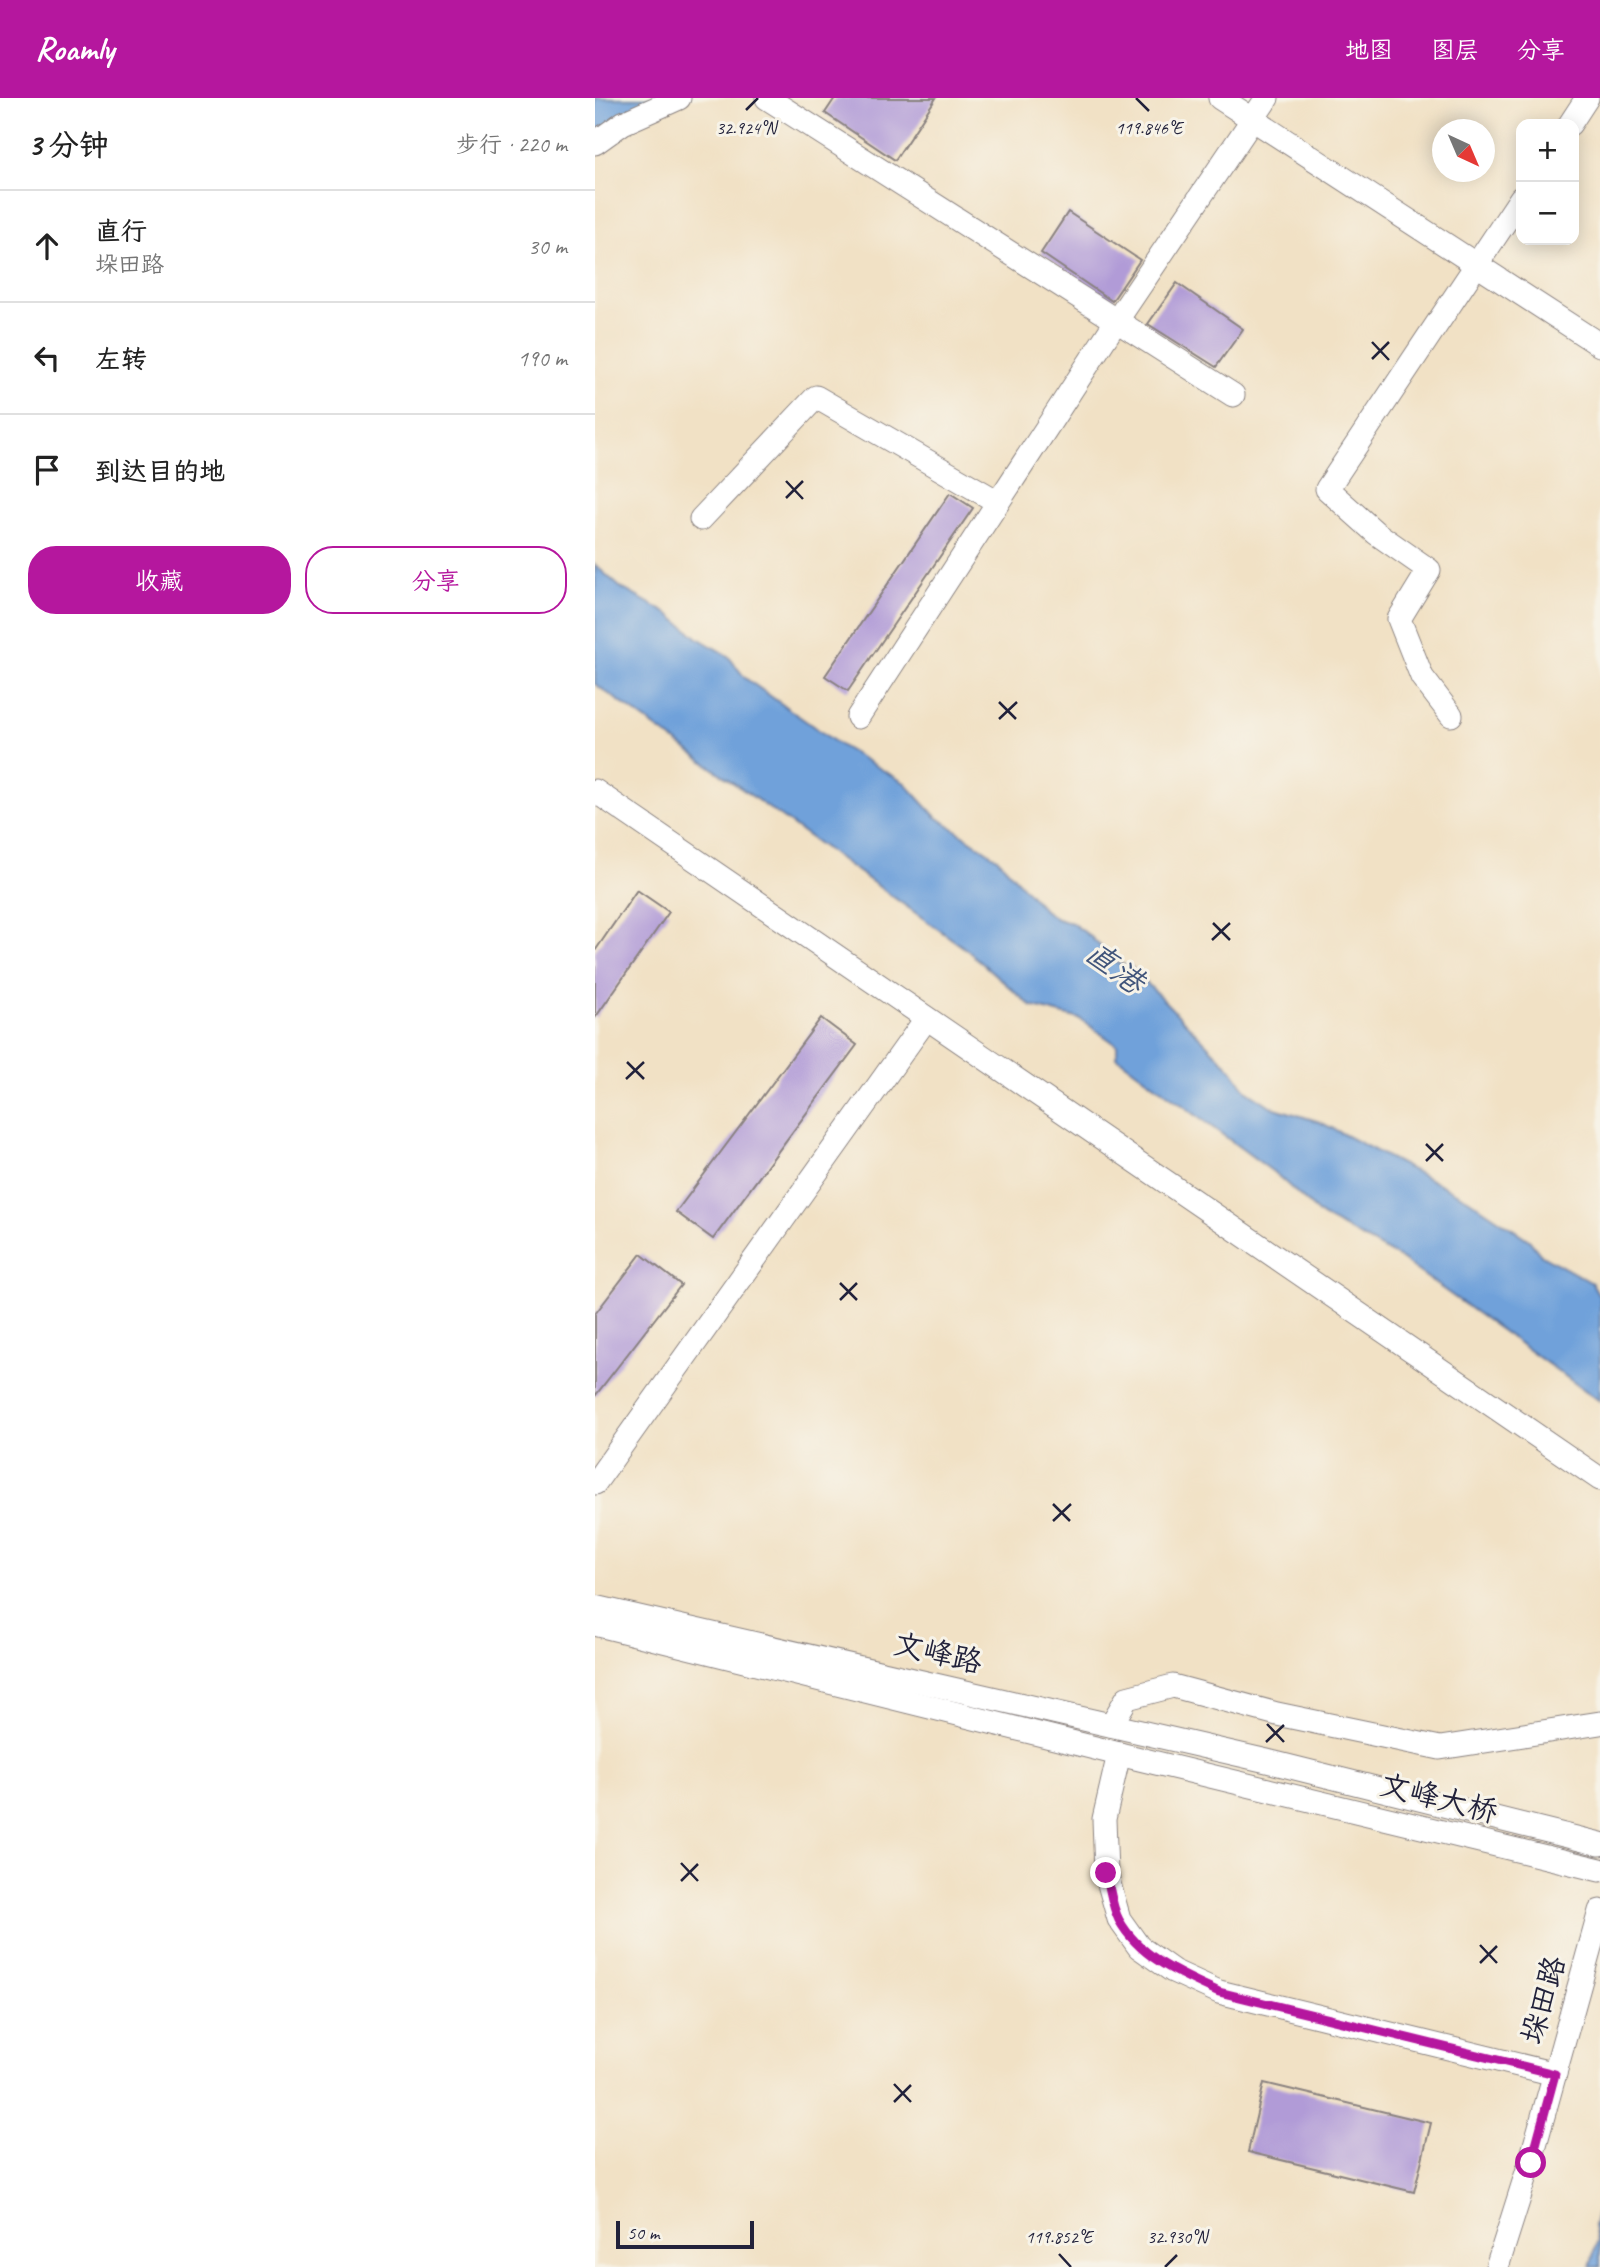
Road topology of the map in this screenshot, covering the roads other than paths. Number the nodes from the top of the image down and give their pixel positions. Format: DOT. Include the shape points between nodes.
graph roads {
  1 [pos="679,98"];
  2 [pos="767,98"];
  3 [pos="1220,98"];
  4 [pos="1267,98"];
  5 [pos="1587,98"];
  6 [pos="1573,119"];
  7 [pos="1253,120"];
  8 [pos="595,143"];
  9 [pos="1516,206"];
  10 [pos="1477,265"];
  11 [pos="1117,320"];
  12 [pos="1600,345"];
  13 [pos="1233,395"];
  14 [pos="998,502"];
  15 [pos="701,519"];
  16 [pos="1451,715"];
  17 [pos="858,717"];
  18 [pos="595,791"];
  19 [pos="926,1019"];
  20 [pos="1600,1479"];
  21 [pos="595,1483"];
  22 [pos="595,1607"];
  23 [pos="595,1624"];
  24 [pos="1600,1723"];
  25 [pos="1111,1725"];
  26 [pos="1119,1754"];
  27 [pos="1268,1761"];
  28 [pos="1262,1787"];
  29 [pos="1600,1844"];
  30 [pos="1600,1870"];
  31 [pos="1600,1912"];
  32 [pos="1555,2074"];
  33 [pos="1497,2267"];
  1 -- 8 [label="street" via="623,123"];
  2 -- 11 [label="street"];
  3 -- 7 [label="street"];
  4 -- 7 [label="street"];
  5 -- 6 [label="street"];
  7 -- 10 [label="street"];
  7 -- 11 [label="street"];
  9 -- 10 [label="street"];
  10 -- 12 [label="street"];
  10 -- 16 [label="street" via="1327,489 1376,533 1429,569 1399,619 1422,677"];
  11 -- 13 [label="street"];
  11 -- 14 [label="street"];
  14 -- 15 [label="street" via="816,397"];
  14 -- 17 [label="street"];
  18 -- 19 [label="street"];
  19 -- 20 [label="street"];
  19 -- 21 [label="street"];
  22 -- 25 [label="street, 文峰路"];
  23 -- 26 [label="street, 文峰路"];
  24 -- 25 [label="street" via="1440,1748 1277,1714 1173,1686 1127,1698"];
  25 -- 27 [label="street, 文峰路"];
  26 -- 28 [label="street, 文峰路"];
  26 -- 32 [label="street" via="1104,1819 1106,1873 1119,1919 1139,1947 1173,1971 1219,1992"];
  27 -- 29 [label="street, 文峰大桥"];
  28 -- 30 [label="street, 文峰大桥"];
  31 -- 32 [label="street, 垛田路"];
  32 -- 33 [label="street, 垛田路"];
}
